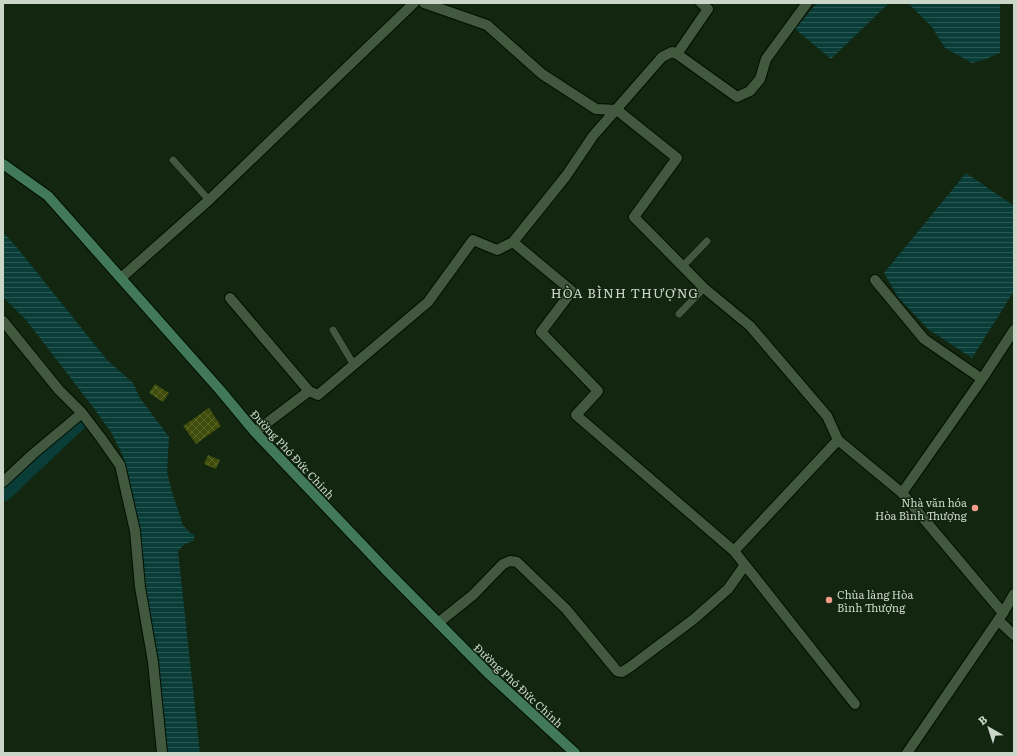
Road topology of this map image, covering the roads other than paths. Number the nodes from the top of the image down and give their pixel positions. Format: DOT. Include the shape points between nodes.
graph roads {
  1 [pos="414,3"];
  2 [pos="424,3"];
  3 [pos="701,3"];
  4 [pos="807,3"];
  5 [pos="677,54"];
  6 [pos="617,110"];
  7 [pos="173,160"];
  8 [pos="3,164"];
  9 [pos="209,200"];
  10 [pos="707,241"];
  11 [pos="513,242"];
  12 [pos="682,266"];
  13 [pos="121,278"];
  14 [pos="875,280"];
  15 [pos="704,288"];
  16 [pos="230,298"];
  17 [pos="679,314"];
  18 [pos="3,322"];
  19 [pos="333,330"];
  20 [pos="1014,330"];
  21 [pos="354,365"];
  22 [pos="982,379"];
  23 [pos="309,391"];
  24 [pos="82,413"];
  25 [pos="255,432"];
  26 [pos="838,440"];
  27 [pos="3,482"];
  28 [pos="902,493"];
  29 [pos="734,551"];
  30 [pos="745,564"];
  31 [pos="1014,594"];
  32 [pos="1000,616"];
  33 [pos="438,623"];
  34 [pos="1014,635"];
  35 [pos="854,704"];
  36 [pos="162,753"];
  37 [pos="575,753"];
  38 [pos="907,753"];
  1 -- 9 [label="street"];
  2 -- 6 [label="street" via="487,25 542,74 596,109"];
  3 -- 5 [label="street" via="708,10"];
  4 -- 5 [label="street" via="766,59 760,79 750,91 737,98"];
  5 -- 6 [label="street" via="672,52 662,57"];
  6 -- 11 [label="street" via="593,136 566,176"];
  6 -- 12 [label="street" via="677,158 634,217"];
  7 -- 9 [label="lane"];
  8 -- 13 [label="main road, Đường Phó Đức Chính" via="48,196"];
  9 -- 13 [label="street"];
  10 -- 12 [label="lane"];
  11 -- 21 [label="street" via="497,250 473,240 428,302"];
  11 -- 29 [label="street" via="572,291 541,332 598,391 576,415"];
  12 -- 15 [label="street"];
  13 -- 25 [label="main road, Đường Phó Đức Chính"];
  14 -- 22 [label="street" via="924,339"];
  15 -- 17 [label="lane"];
  15 -- 26 [label="street" via="750,326 827,416"];
  16 -- 23 [label="street"];
  18 -- 24 [label="street" via="59,390"];
  19 -- 21 [label="lane"];
  20 -- 22 [label="street"];
  21 -- 23 [label="street" via="318,395"];
  22 -- 28 [label="street"];
  23 -- 25 [label="street"];
  24 -- 27 [label="street"];
  24 -- 36 [label="street" via="120,465 135,531 140,587 153,662"];
  25 -- 33 [label="main road, Đường Phó Đức Chính"];
  26 -- 28 [label="street"];
  26 -- 29 [label="street"];
  28 -- 32 [label="street"];
  29 -- 30 [label="street"];
  30 -- 33 [label="street" via="728,590 694,619 622,672 613,666 566,609 517,562 503,564 473,595"];
  30 -- 35 [label="street"];
  31 -- 32 [label="street"];
  32 -- 34 [label="street"];
  32 -- 38 [label="street"];
  33 -- 37 [label="main road, Đường Phó Đức Chính"];
}
